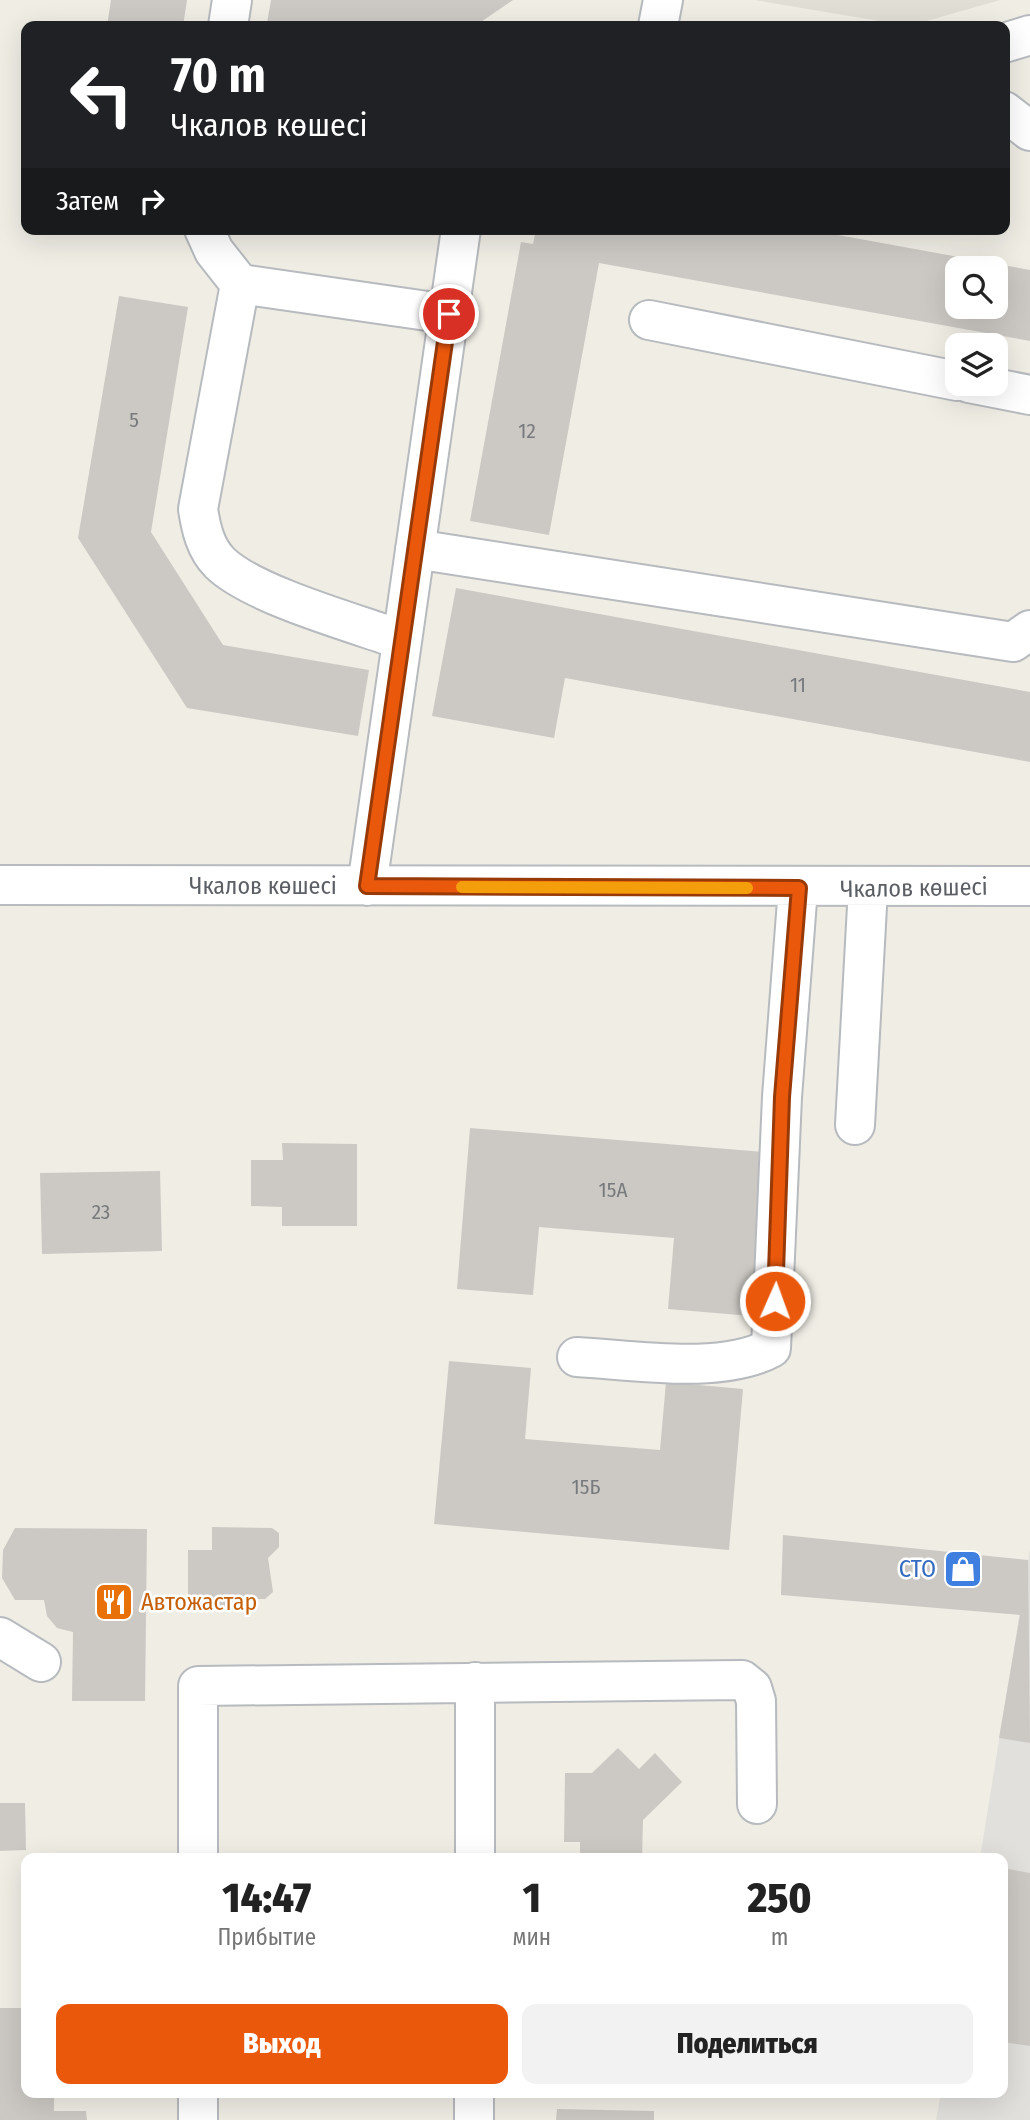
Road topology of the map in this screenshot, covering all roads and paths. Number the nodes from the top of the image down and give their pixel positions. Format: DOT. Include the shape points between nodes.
graph roads {
  1 [pos="232,0"];
  2 [pos="663,0"];
  3 [pos="229,21"];
  4 [pos="659,21"];
  5 [pos="1030,36"];
  6 [pos="1010,41"];
  7 [pos="1010,116"];
  8 [pos="1030,131"];
  9 [pos="207,235"];
  10 [pos="460,235"];
  11 [pos="240,284"];
  12 [pos="449,314"];
  13 [pos="649,320"];
  14 [pos="945,379"];
  15 [pos="1008,391"];
  16 [pos="1030,395"];
  17 [pos="415,549"];
  18 [pos="1030,631"];
  19 [pos="402,640"];
  20 [pos="0,885"];
  21 [pos="367,886"];
  22 [pos="1030,886"];
  23 [pos="799,888"];
  24 [pos="868,888"];
  25 [pos="855,1125"];
  26 [pos="577,1357"];
  27 [pos="0,1637"];
  28 [pos="41,1662"];
  29 [pos="475,1682"];
  30 [pos="757,1804"];
  31 [pos="198,1853"];
  32 [pos="475,1853"];
  33 [pos="198,2098"];
  34 [pos="474,2098"];
  35 [pos="198,2120"];
  36 [pos="474,2120"];
  1 -- 3 [label="street"];
  2 -- 4 [label="street"];
  5 -- 6 [label="street"];
  7 -- 8 [label="street"];
  9 -- 11 [label="street"];
  10 -- 12 [label="street"];
  11 -- 12 [label="street"];
  11 -- 19 [label="street" via="198,509 202,534 218,561 242,581"];
  12 -- 17 [label="street"];
  13 -- 14 [label="street"];
  15 -- 16 [label="street"];
  17 -- 18 [label="street" via="1013,642"];
  17 -- 19 [label="street"];
  19 -- 21 [label="street"];
  20 -- 21 [label="street, Чкалов көшесі"];
  21 -- 23 [label="street, Чкалов көшесі"];
  22 -- 24 [label="street, Чкалов көшесі"];
  23 -- 24 [label="street, Чкалов көшесі"];
  23 -- 26 [label="street" via="782,1097 771,1348 753,1358 725,1364"];
  24 -- 25 [label="street"];
  27 -- 28 [label="street"];
  29 -- 30 [label="street" via="742,1680 752,1688 756,1701"];
  29 -- 31 [label="street" via="198,1686"];
  29 -- 32 [label="street"];
  33 -- 35 [label="street"];
  34 -- 36 [label="street"];
}
